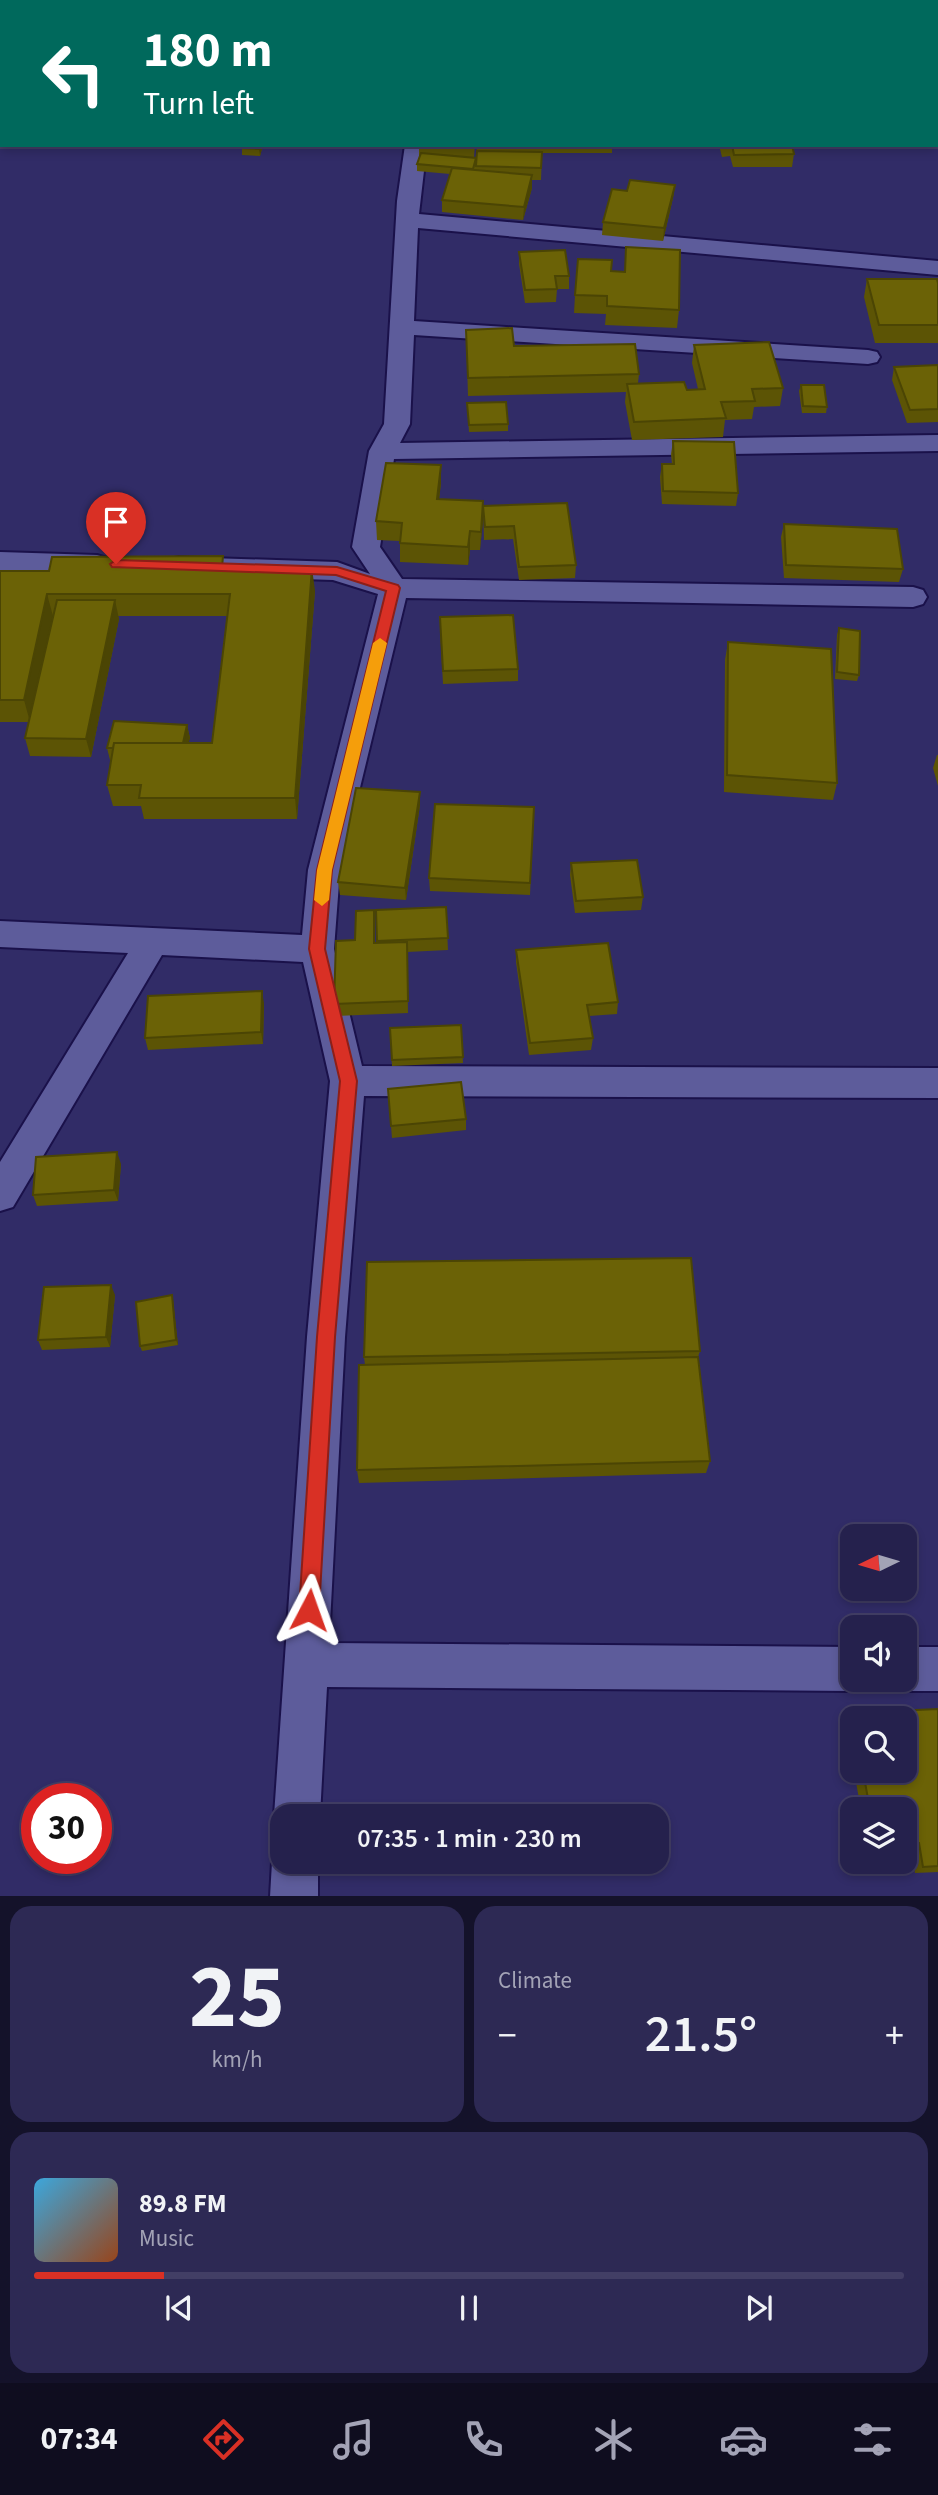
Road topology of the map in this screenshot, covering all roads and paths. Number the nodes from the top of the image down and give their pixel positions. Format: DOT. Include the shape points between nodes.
graph roads {
  1 [pos="416,147"];
  2 [pos="407,220"];
  3 [pos="938,268"];
  4 [pos="402,327"];
  5 [pos="868,358"];
  6 [pos="938,443"];
  7 [pos="382,451"];
  8 [pos="0,561"];
  9 [pos="116,564"];
  10 [pos="158,566"];
  11 [pos="394,588"];
  12 [pos="912,597"];
  13 [pos="0,934"];
  14 [pos="152,942"];
  15 [pos="317,949"];
  16 [pos="348,1081"];
  17 [pos="938,1083"];
  18 [pos="0,1195"];
  19 [pos="306,1665"];
  20 [pos="840,1669"];
  21 [pos="917,1669"];
  22 [pos="938,1669"];
  23 [pos="298,1804"];
  24 [pos="295,1874"];
  25 [pos="294,1896"];
  1 -- 2 [label="street"];
  2 -- 3 [label="street"];
  2 -- 4 [label="street"];
  4 -- 5 [label="street"];
  4 -- 7 [label="street" via="397,424"];
  6 -- 7 [label="street"];
  7 -- 11 [label="street" via="366,547"];
  8 -- 9 [label="street"];
  10 -- 11 [label="street" via="337,571"];
  11 -- 12 [label="street"];
  11 -- 15 [label="street" via="324,870"];
  13 -- 14 [label="street"];
  14 -- 15 [label="street"];
  14 -- 18 [label="street"];
  15 -- 16 [label="street"];
  16 -- 17 [label="street"];
  16 -- 19 [label="street" via="326,1337"];
  19 -- 20 [label="street"];
  19 -- 23 [label="street"];
  21 -- 22 [label="street"];
  24 -- 25 [label="street"];
}
